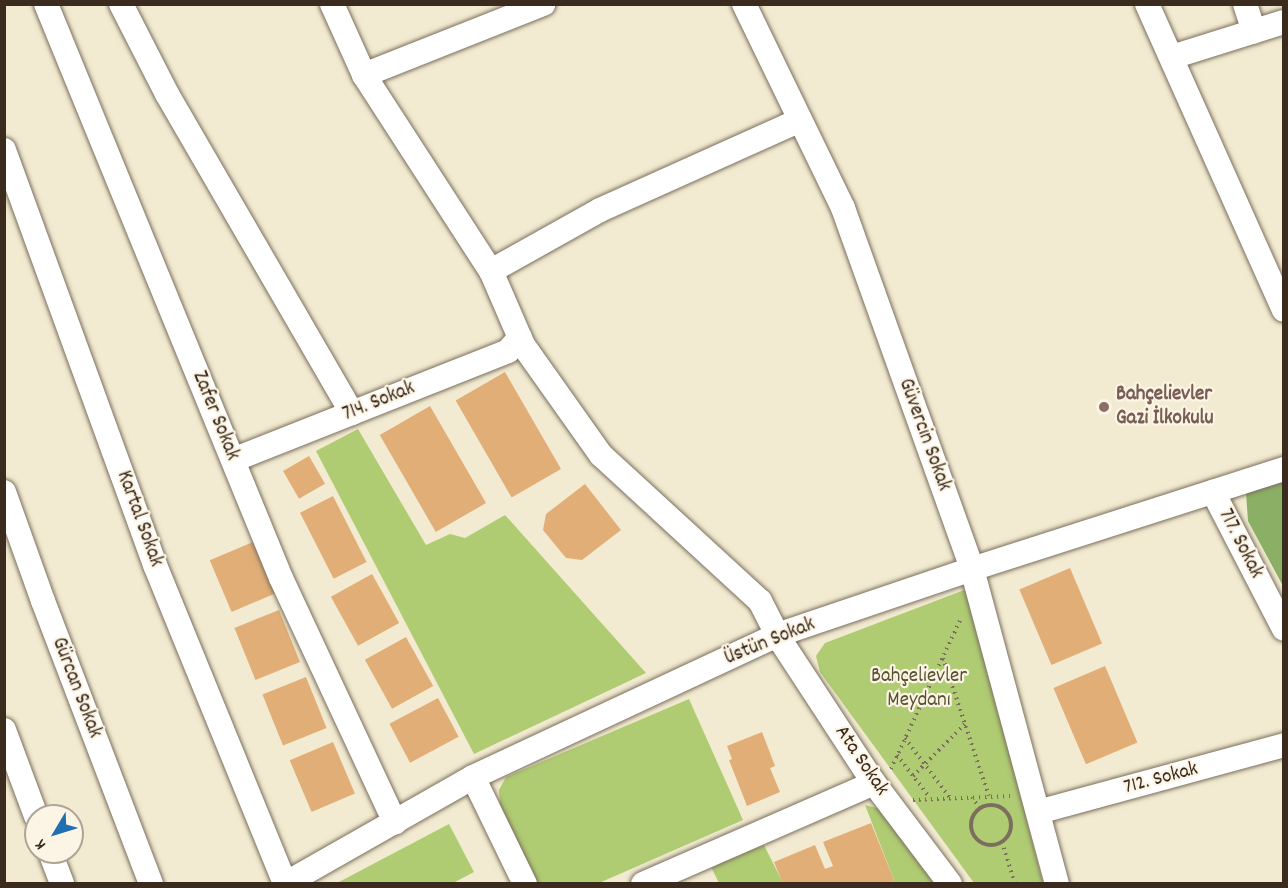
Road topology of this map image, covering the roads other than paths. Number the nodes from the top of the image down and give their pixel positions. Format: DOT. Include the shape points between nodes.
graph roads {
  1 [pos="46,4"];
  2 [pos="122,4"];
  3 [pos="332,4"];
  4 [pos="543,4"];
  5 [pos="744,4"];
  6 [pos="1147,4"];
  7 [pos="1245,4"];
  8 [pos="1284,22"];
  9 [pos="1254,32"];
  10 [pos="1172,57"];
  11 [pos="364,75"];
  12 [pos="800,120"];
  13 [pos="4,150"];
  14 [pos="491,271"];
  15 [pos="1284,310"];
  16 [pos="520,337"];
  17 [pos="352,413"];
  18 [pos="233,460"];
  19 [pos="1284,469"];
  20 [pos="4,492"];
  21 [pos="1213,492"];
  22 [pos="972,569"];
  23 [pos="1284,629"];
  24 [pos="777,635"];
  25 [pos="4,730"];
  26 [pos="1284,745"];
  27 [pos="473,777"];
  28 [pos="881,792"];
  29 [pos="1035,803"];
  30 [pos="32,804"];
  31 [pos="395,823"];
  32 [pos="54,864"];
  33 [pos="62,884"];
  34 [pos="151,884"];
  35 [pos="285,884"];
  36 [pos="525,884"];
  37 [pos="643,884"];
  38 [pos="950,884"];
  39 [pos="1057,884"];
  1 -- 18 [label="street, Zafer Sokak"];
  2 -- 17 [label="street" via="167,94"];
  3 -- 11 [label="street, Ata Sokak"];
  4 -- 11 [label="street"];
  5 -- 12 [label="street, Güvercin Sokak"];
  6 -- 10 [label="street"];
  7 -- 9 [label="street"];
  8 -- 9 [label="street"];
  9 -- 10 [label="street"];
  10 -- 15 [label="street"];
  11 -- 14 [label="street, Ata Sokak"];
  12 -- 14 [label="street" via="600,210"];
  12 -- 22 [label="street, Güvercin Sokak" via="843,208"];
  13 -- 35 [label="street, Kartal Sokak" via="155,565"];
  14 -- 16 [label="street, Ata Sokak"];
  16 -- 17 [label="street, 714. Sokak" via="508,351"];
  16 -- 24 [label="street, Ata Sokak" via="601,454 760,601"];
  17 -- 18 [label="street, 714. Sokak"];
  18 -- 31 [label="street, Zafer Sokak" via="281,578"];
  19 -- 21 [label="street, Üstün Sokak"];
  20 -- 34 [label="street, Gürcan Sokak"];
  21 -- 22 [label="street, Üstün Sokak"];
  21 -- 23 [label="street, 717. Sokak"];
  22 -- 24 [label="street, Üstün Sokak"];
  22 -- 29 [label="street, Güvercin Sokak"];
  24 -- 27 [label="street, Üstün Sokak"];
  24 -- 28 [label="street, Ata Sokak"];
  25 -- 30 [label="street"];
  26 -- 29 [label="street, 712. Sokak"];
  27 -- 31 [label="street, Üstün Sokak"];
  27 -- 36 [label="street"];
  28 -- 37 [label="street"];
  28 -- 38 [label="street, Ata Sokak"];
  29 -- 39 [label="street, Güvercin Sokak"];
  31 -- 35 [label="street, Üstün Sokak"];
  32 -- 33 [label="street"];
}
